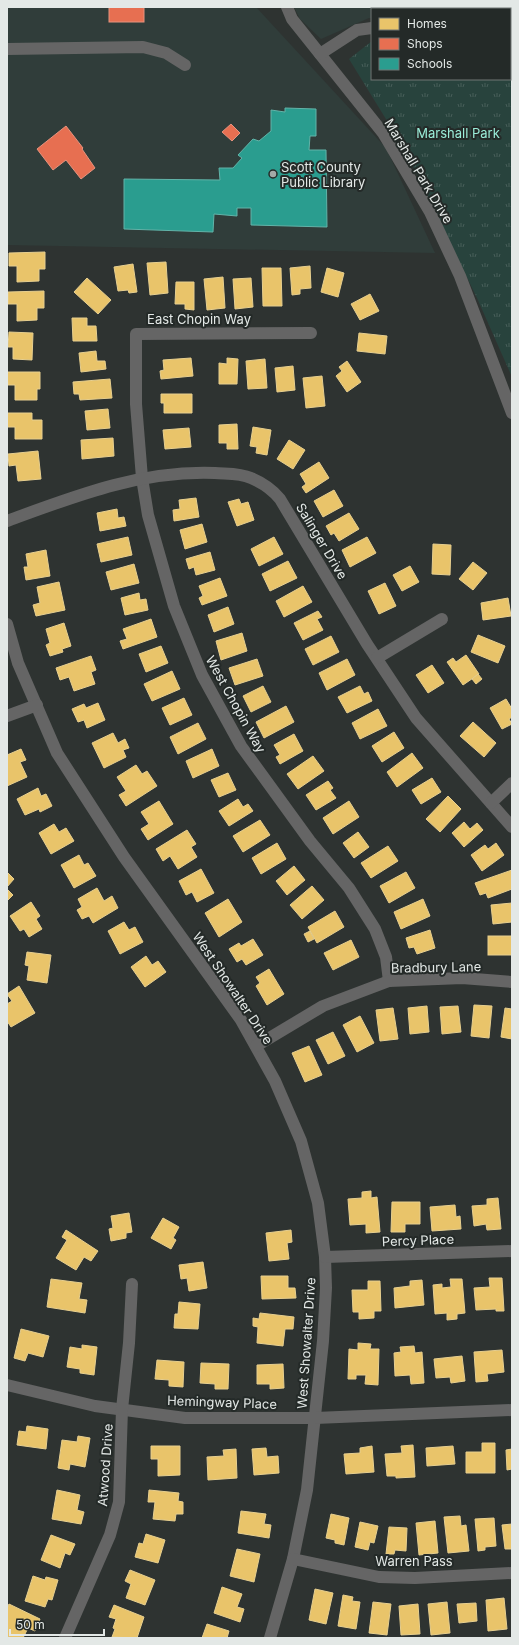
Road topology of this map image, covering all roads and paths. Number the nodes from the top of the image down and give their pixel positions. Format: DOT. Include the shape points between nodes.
graph roads {
  1 [pos="287,7"];
  2 [pos="371,28"];
  3 [pos="7,49"];
  4 [pos="320,54"];
  5 [pos="185,65"];
  6 [pos="311,333"];
  7 [pos="512,413"];
  8 [pos="142,478"];
  9 [pos="7,521"];
  10 [pos="442,619"];
  11 [pos="7,624"];
  12 [pos="377,658"];
  13 [pos="37,705"];
  14 [pos="7,716"];
  15 [pos="512,783"];
  16 [pos="491,803"];
  17 [pos="512,827"];
  18 [pos="389,981"];
  19 [pos="512,982"];
  20 [pos="256,1046"];
  21 [pos="512,1251"];
  22 [pos="325,1257"];
  23 [pos="132,1284"];
  24 [pos="7,1385"];
  25 [pos="122,1409"];
  26 [pos="512,1410"];
  27 [pos="315,1418"];
  28 [pos="293,1559"];
  29 [pos="512,1573"];
  30 [pos="65,1638"];
  31 [pos="270,1638"];
  1 -- 4 [label="street, Marshall Park Drive" via="292,19"];
  2 -- 4 [label="street" via="357,30"];
  3 -- 5 [label="street" via="143,47 166,53"];
  4 -- 7 [label="street, Marshall Park Drive" via="383,133 430,212 460,276"];
  6 -- 8 [label="street, East Chopin Way" via="136,334 136,404"];
  8 -- 9 [label="street, Salinger Drive" via="84,493"];
  8 -- 12 [label="street, Salinger Drive" via="188,473 235,474 249,477 272,489"];
  8 -- 18 [label="street, West Chopin Way" via="148,515 174,606 202,675 240,746 310,841 349,888 375,929 386,957"];
  10 -- 12 [label="street"];
  11 -- 13 [label="street, West Showalter Drive" via="18,663"];
  12 -- 16 [label="street, Salinger Drive" via="416,718"];
  13 -- 14 [label="street"];
  13 -- 20 [label="street, West Showalter Drive" via="57,753 121,852 241,1020"];
  15 -- 16 [label="street"];
  16 -- 17 [label="street, Salinger Drive"];
  18 -- 19 [label="street, Bradbury Lane" via="462,978"];
  18 -- 20 [label="street, Bradbury Lane" via="323,1006"];
  20 -- 22 [label="street, West Showalter Drive" via="275,1081 301,1141 318,1203"];
  21 -- 22 [label="street, Percy Place"];
  22 -- 27 [label="street, West Showalter Drive" via="324,1334"];
  23 -- 25 [label="street, Atwood Drive"];
  24 -- 25 [label="street, Hemingway Place" via="95,1406"];
  25 -- 27 [label="street, Hemingway Place" via="185,1418"];
  25 -- 30 [label="street, Atwood Drive" via="119,1502 110,1535"];
  26 -- 27 [label="street, Hemingway Place"];
  27 -- 28 [label="street, West Showalter Drive" via="307,1490"];
  28 -- 29 [label="street, Warren Pass" via="379,1577 416,1578"];
  28 -- 31 [label="street, West Showalter Drive"];
}
